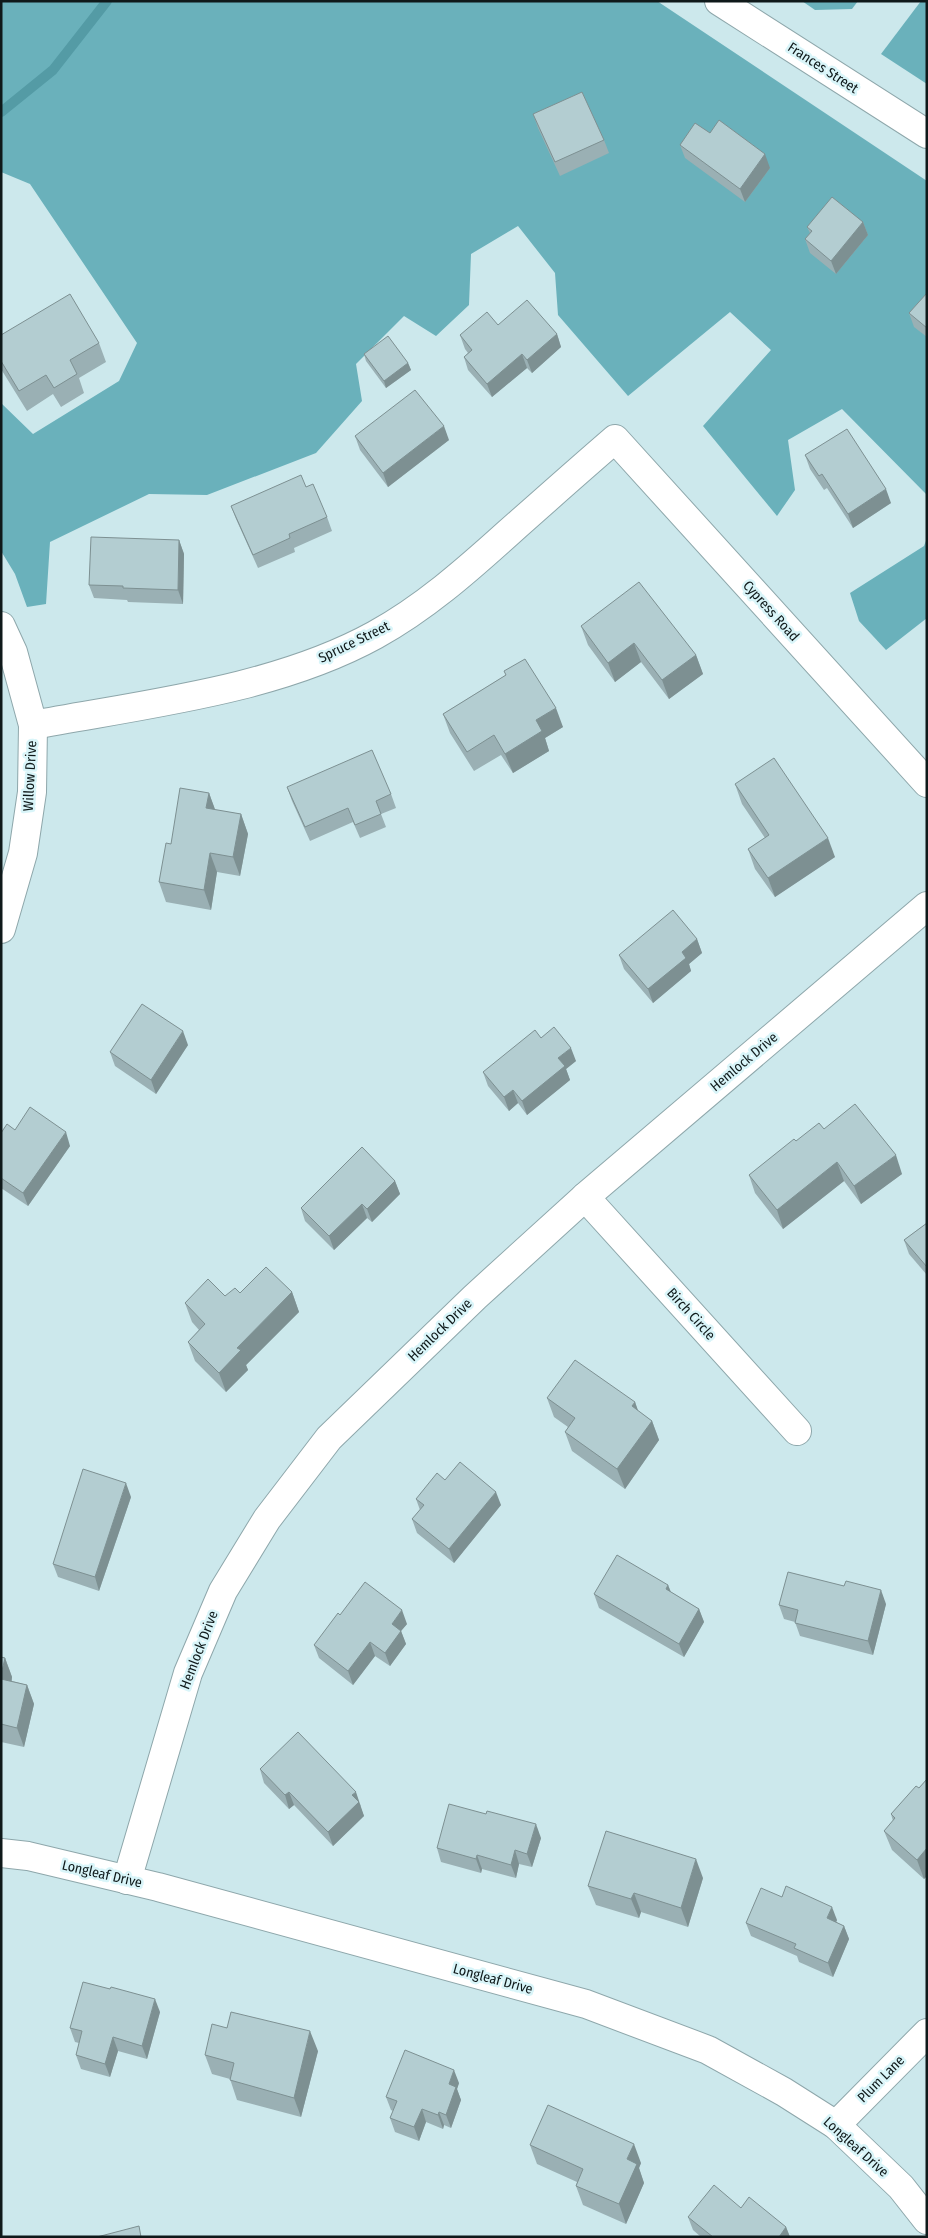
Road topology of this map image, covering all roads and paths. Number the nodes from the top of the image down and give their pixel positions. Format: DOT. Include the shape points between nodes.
graph roads {
  1 [pos="719,1"];
  2 [pos="927,134"];
  3 [pos="615,439"];
  4 [pos="1,626"];
  5 [pos="33,726"];
  6 [pos="927,783"];
  7 [pos="927,906"];
  8 [pos="1,928"];
  9 [pos="585,1197"];
  10 [pos="797,1431"];
  11 [pos="1,1853"];
  12 [pos="127,1880"];
  13 [pos="927,2032"];
  14 [pos="836,2125"];
  15 [pos="927,2220"];
  1 -- 2 [label="street, Frances Street"];
  3 -- 5 [label="street, Spruce Street" via="434,596 375,635 305,666 240,686"];
  3 -- 6 [label="street, Cypress Road"];
  4 -- 5 [label="street, Willow Drive" via="13,652"];
  5 -- 8 [label="street, Willow Drive" via="32,792 23,853"];
  7 -- 9 [label="street, Hemlock Drive"];
  9 -- 10 [label="street, Birch Circle"];
  9 -- 12 [label="street, Hemlock Drive" via="475,1297 329,1438 267,1519 223,1591 188,1673"];
  11 -- 12 [label="street, Longleaf Drive" via="28,1856"];
  12 -- 14 [label="street, Longleaf Drive" via="586,2004 708,2050"];
  13 -- 14 [label="street, Plum Lane"];
  14 -- 15 [label="street, Longleaf Drive" via="901,2187"];
}
